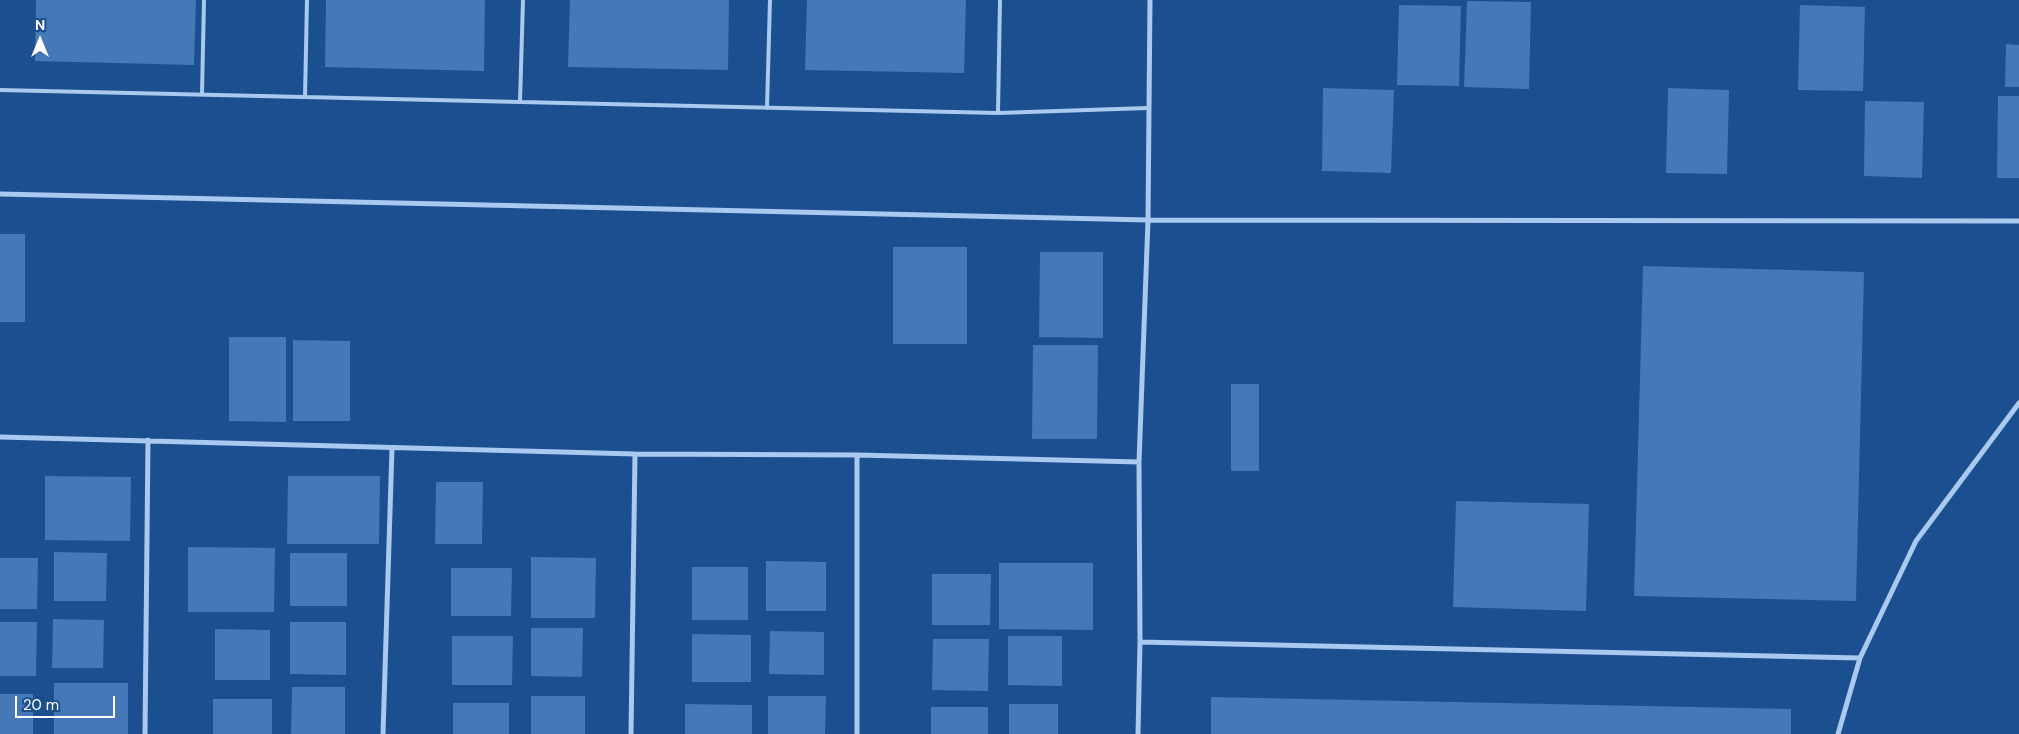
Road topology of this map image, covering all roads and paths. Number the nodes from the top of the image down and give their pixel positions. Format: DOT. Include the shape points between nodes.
graph roads {
  1 [pos="204,0"];
  2 [pos="307,0"];
  3 [pos="523,0"];
  4 [pos="770,0"];
  5 [pos="1000,0"];
  6 [pos="1150,0"];
  7 [pos="0,90"];
  8 [pos="202,94"];
  9 [pos="304,97"];
  10 [pos="520,102"];
  11 [pos="767,108"];
  12 [pos="1148,108"];
  13 [pos="998,113"];
  14 [pos="0,194"];
  15 [pos="1148,220"];
  16 [pos="2019,221"];
  17 [pos="2019,403"];
  18 [pos="0,437"];
  19 [pos="148,440"];
  20 [pos="392,448"];
  21 [pos="636,454"];
  22 [pos="857,455"];
  23 [pos="1139,462"];
  24 [pos="1140,642"];
  25 [pos="1860,658"];
  26 [pos="145,734"];
  27 [pos="383,734"];
  28 [pos="631,734"];
  29 [pos="857,734"];
  30 [pos="1138,734"];
  31 [pos="1838,734"];
  1 -- 8 [label="lane"];
  2 -- 9 [label="lane"];
  3 -- 10 [label="lane"];
  4 -- 11 [label="lane"];
  5 -- 13 [label="lane"];
  6 -- 12 [label="street"];
  7 -- 8 [label="lane"];
  8 -- 9 [label="lane"];
  9 -- 10 [label="lane"];
  10 -- 11 [label="lane"];
  11 -- 13 [label="lane"];
  12 -- 13 [label="lane"];
  12 -- 15 [label="street"];
  14 -- 15 [label="street"];
  15 -- 16 [label="street"];
  15 -- 23 [label="street"];
  17 -- 25 [label="street" via="1916,541"];
  18 -- 19 [label="street"];
  19 -- 20 [label="street"];
  19 -- 26 [label="street"];
  20 -- 21 [label="street"];
  20 -- 27 [label="street"];
  21 -- 22 [label="street"];
  21 -- 28 [label="street"];
  22 -- 23 [label="street"];
  22 -- 29 [label="street"];
  23 -- 24 [label="street"];
  24 -- 25 [label="street"];
  24 -- 30 [label="street"];
  25 -- 31 [label="street"];
}
